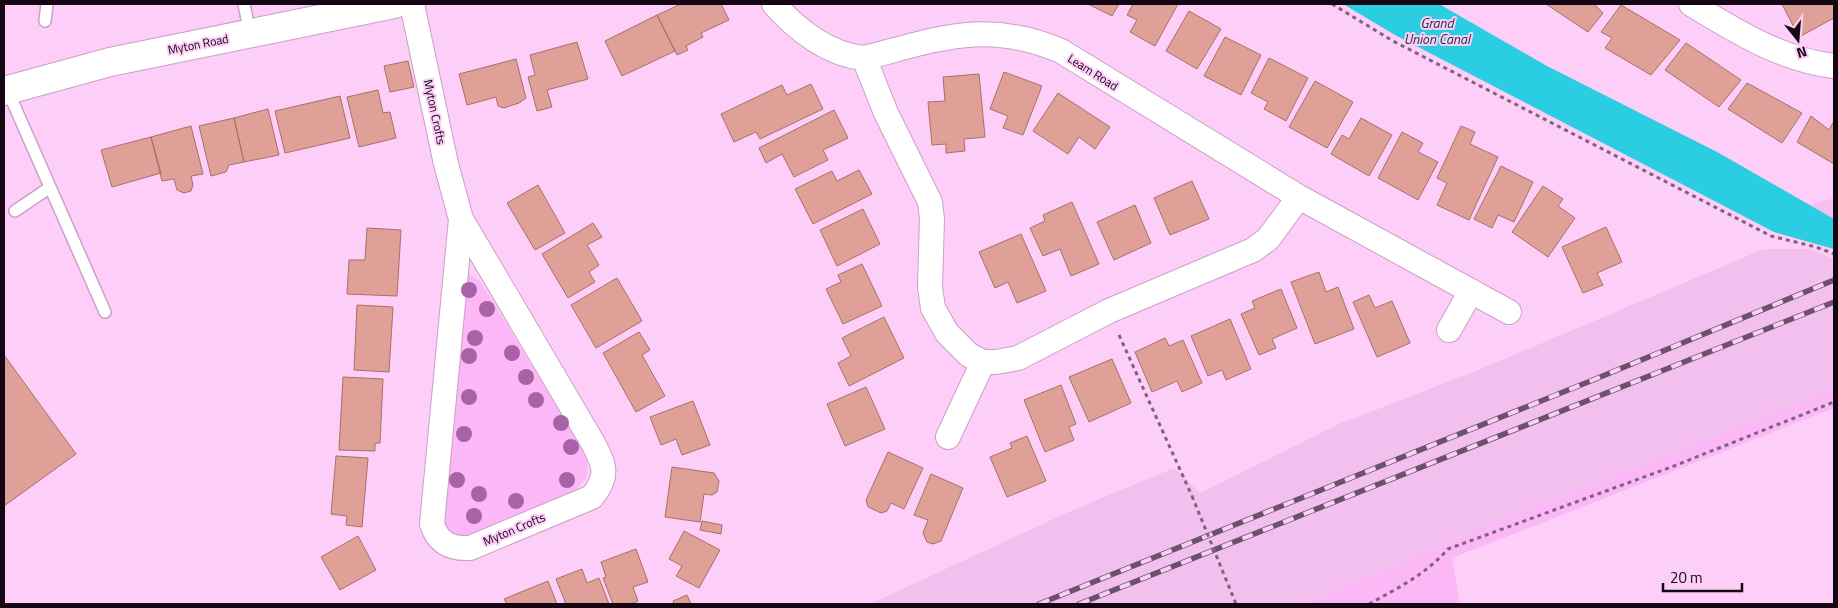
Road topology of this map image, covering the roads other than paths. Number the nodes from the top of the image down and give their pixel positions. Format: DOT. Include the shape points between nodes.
graph roads {
  1 [pos="47,4"];
  2 [pos="244,4"];
  3 [pos="394,4"];
  4 [pos="412,4"];
  5 [pos="774,4"];
  6 [pos="1692,4"];
  7 [pos="45,21"];
  8 [pos="250,34"];
  9 [pos="864,58"];
  10 [pos="1834,66"];
  11 [pos="6,90"];
  12 [pos="49,188"];
  13 [pos="1299,198"];
  14 [pos="15,211"];
  15 [pos="461,219"];
  16 [pos="1471,291"];
  17 [pos="105,312"];
  18 [pos="1509,312"];
  19 [pos="1449,330"];
  20 [pos="983,362"];
  21 [pos="948,437"];
  1 -- 7 [label="lane"];
  2 -- 8 [label="lane"];
  3 -- 8 [label="main road, Myton Road"];
  4 -- 15 [label="street, Myton Crofts"];
  5 -- 9 [label="street, Leam Road" via="819,42 839,53"];
  6 -- 10 [label="street" via="1766,46 1797,58"];
  8 -- 11 [label="main road, Myton Road" via="110,62"];
  9 -- 13 [label="street, Leam Road" via="968,34 1018,36 1039,42"];
  9 -- 20 [label="street" via="886,113 930,202 933,308 947,333 969,355"];
  11 -- 12 [label="lane"];
  12 -- 14 [label="lane"];
  12 -- 17 [label="lane"];
  13 -- 16 [label="street, Leam Road"];
  13 -- 20 [label="street" via="1262,246 1109,311 1018,358"];
  15 -- 15 [label="street, Myton Crofts" via="593,443 604,472 601,485 592,497 470,548 445,544 435,535 432,524 456,244"];
  16 -- 18 [label="street, Leam Road"];
  16 -- 19 [label="street"];
  20 -- 21 [label="street"];
}
